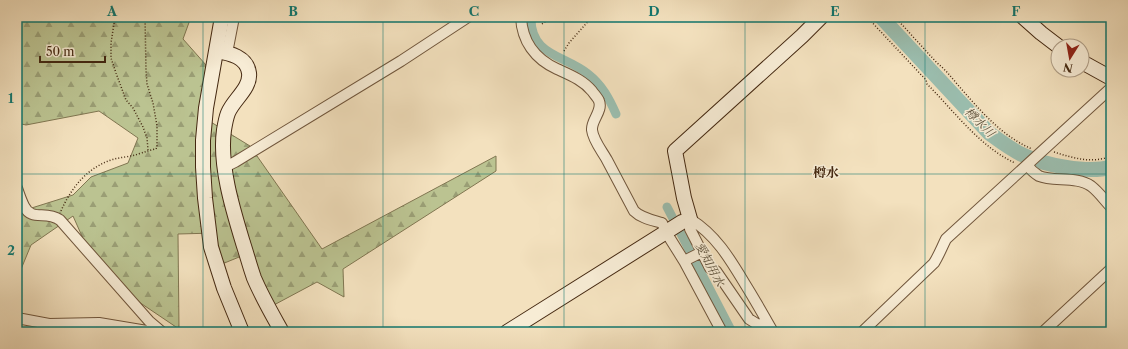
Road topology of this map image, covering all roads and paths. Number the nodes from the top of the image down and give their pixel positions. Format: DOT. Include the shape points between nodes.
graph roads {
  1 [pos="115,17"];
  2 [pos="145,17"];
  3 [pos="222,17"];
  4 [pos="234,17"];
  5 [pos="468,17"];
  6 [pos="521,17"];
  7 [pos="552,17"];
  8 [pos="592,17"];
  9 [pos="821,17"];
  10 [pos="867,17"];
  11 [pos="895,17"];
  12 [pos="1023,17"];
  13 [pos="542,24"];
  14 [pos="1050,40"];
  15 [pos="564,51"];
  16 [pos="222,52"];
  17 [pos="1090,66"];
  18 [pos="1111,78"];
  19 [pos="1111,88"];
  20 [pos="148,150"];
  21 [pos="1111,156"];
  22 [pos="1034,159"];
  23 [pos="225,167"];
  24 [pos="17,188"];
  25 [pos="1111,207"];
  26 [pos="58,218"];
  27 [pos="686,221"];
  28 [pos="667,232"];
  29 [pos="702,252"];
  30 [pos="684,261"];
  31 [pos="1111,269"];
  32 [pos="17,318"];
  33 [pos="771,328"];
  34 [pos="161,331"];
  35 [pos="242,332"];
  36 [pos="282,332"];
  37 [pos="507,332"];
  38 [pos="722,332"];
  39 [pos="862,332"];
  40 [pos="1043,332"];
  1 -- 20 [label="path" via="111,58 126,100 143,127"];
  2 -- 20 [label="path" via="147,84 157,126 157,147"];
  3 -- 16 [label="street"];
  4 -- 16 [label="street"];
  5 -- 23 [label="street" via="343,98"];
  6 -- 28 [label="street" via="524,35 534,53 554,68 583,82 600,102 592,130 596,140 634,211 642,217 662,223"];
  7 -- 13 [label="path"];
  8 -- 15 [label="path"];
  9 -- 27 [label="street" via="675,150"];
  10 -- 22 [label="path" via="985,144 1019,165"];
  11 -- 22 [label="path" via="997,127 1018,142"];
  12 -- 14 [label="street"];
  16 -- 23 [label="street" via="244,62 249,78 246,87 228,112 225,122"];
  16 -- 35 [label="street" via="206,108 202,167 211,247"];
  17 -- 18 [label="street"];
  19 -- 22 [label="street"];
  20 -- 26 [label="path" via="110,161 88,173 70,193"];
  21 -- 22 [label="path" via="1100,160"];
  22 -- 25 [label="street" via="1036,174 1041,177 1088,184"];
  22 -- 39 [label="street" via="946,239 934,263"];
  23 -- 36 [label="street" via="233,209 253,276"];
  24 -- 26 [label="street" via="23,205 31,214"];
  26 -- 34 [label="street" via="149,321"];
  27 -- 28 [label="street"];
  27 -- 29 [label="street"];
  27 -- 33 [label="street" via="698,224 728,255"];
  28 -- 30 [label="street"];
  28 -- 37 [label="street"];
  29 -- 30 [label="street"];
  29 -- 33 [label="street" via="710,268 716,271 749,319"];
  30 -- 38 [label="street"];
  31 -- 40 [label="street"];
  32 -- 34 [label="street" via="49,324 99,323"];
}
